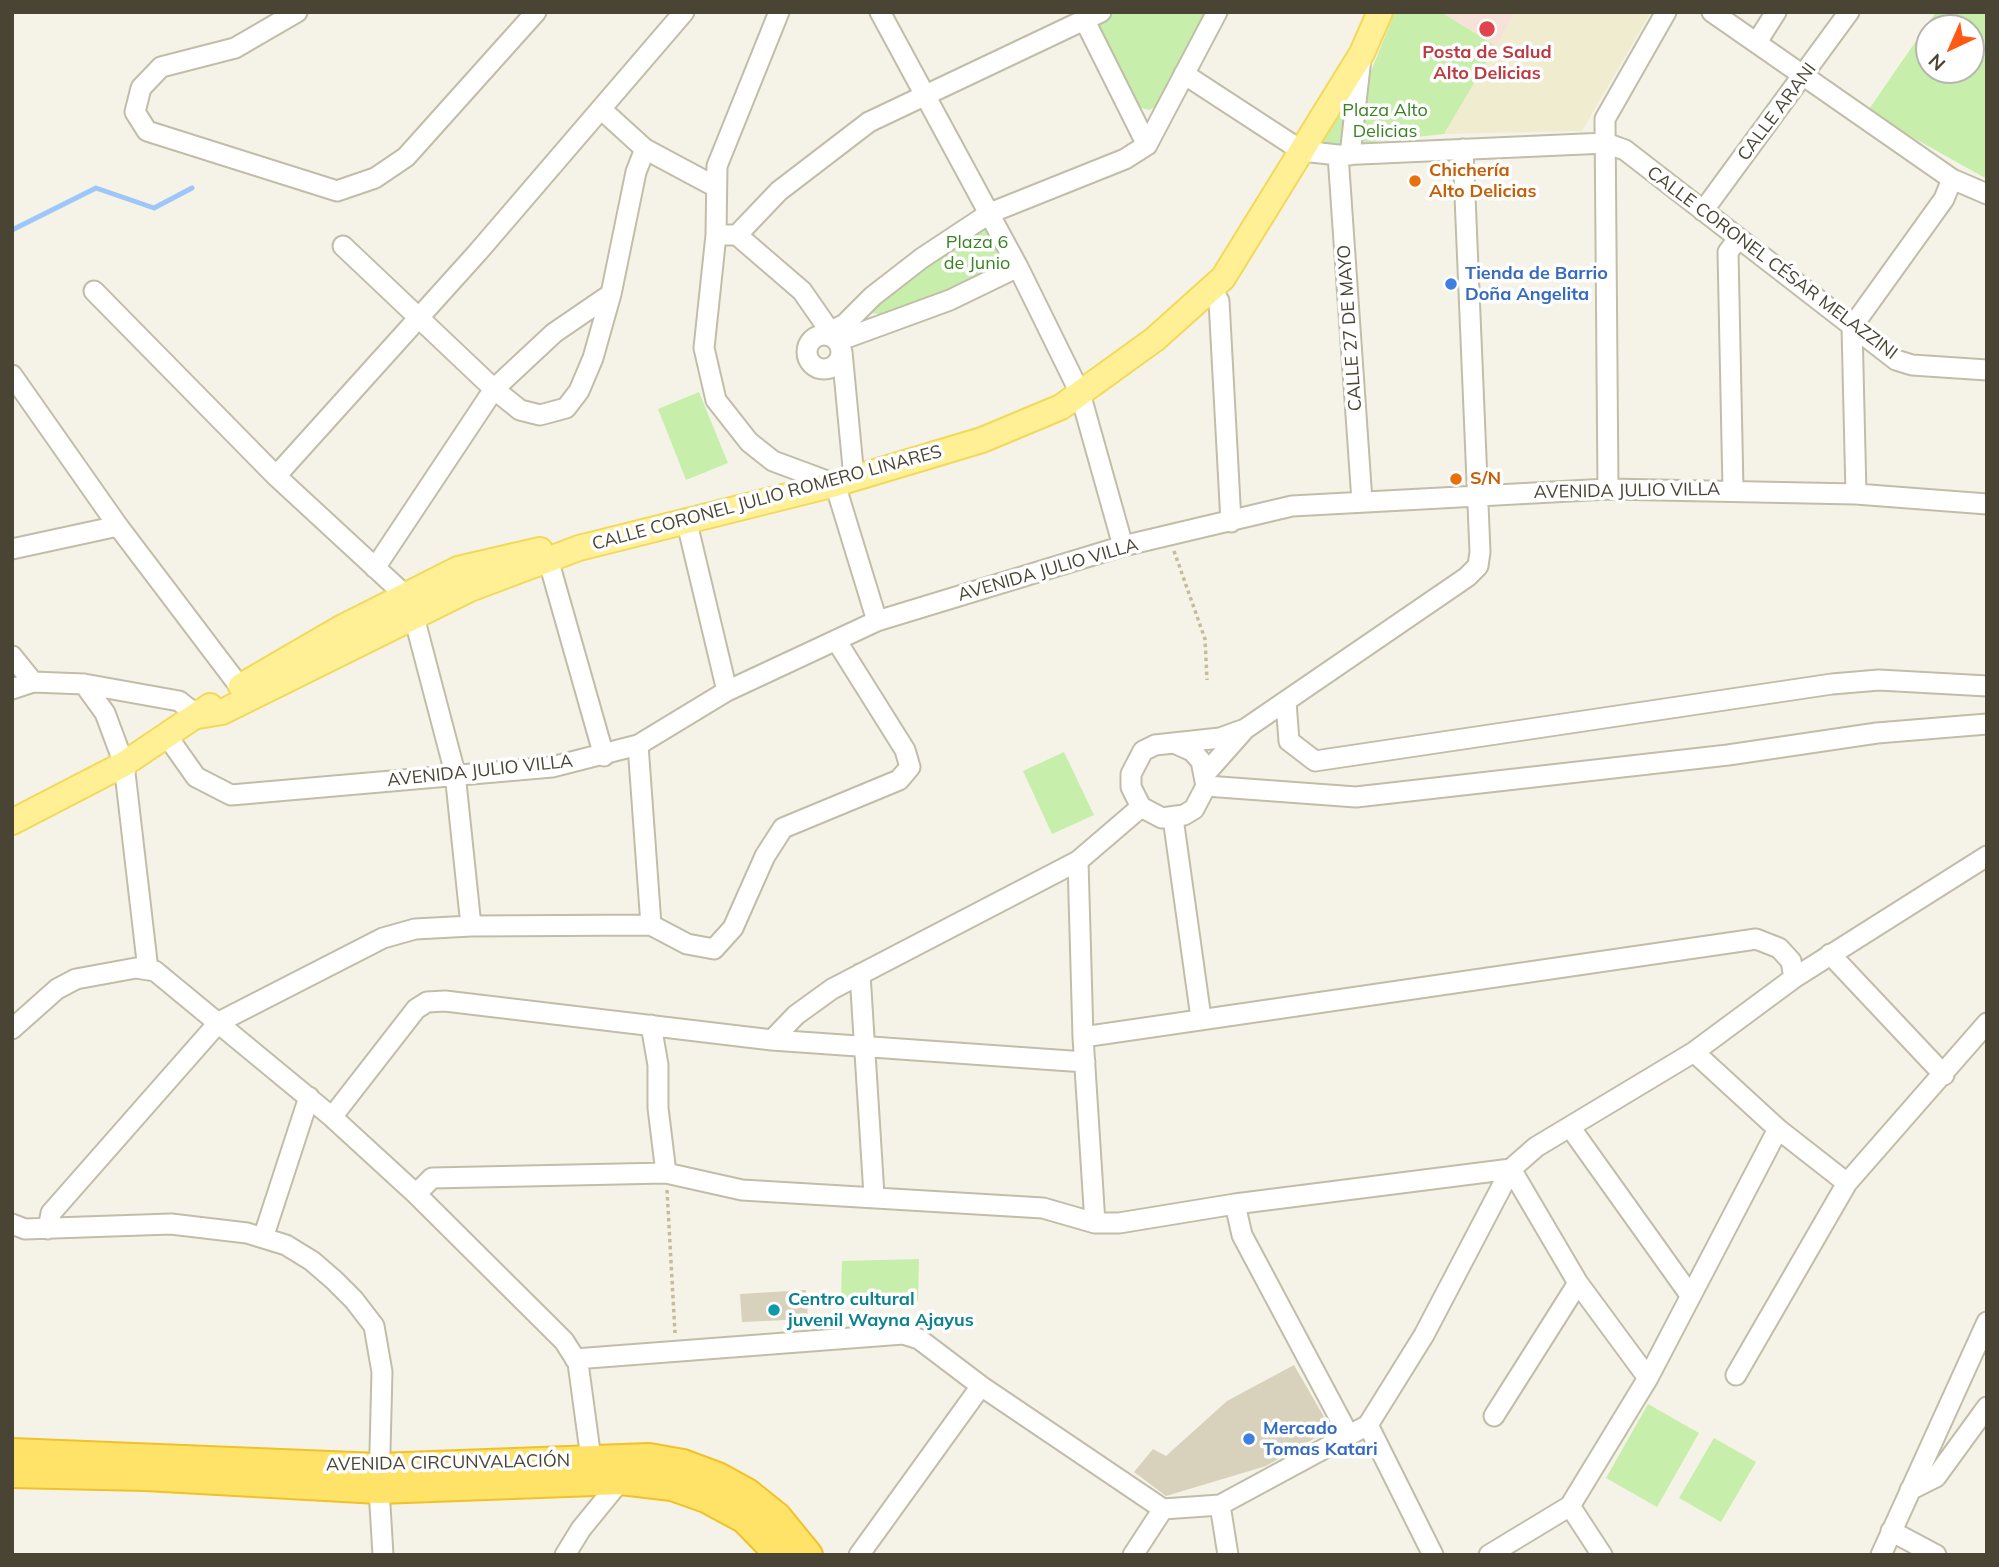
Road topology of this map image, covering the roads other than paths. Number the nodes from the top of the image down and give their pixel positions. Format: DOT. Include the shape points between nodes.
graph roads {
  1 [pos="297,12"];
  2 [pos="536,12"];
  3 [pos="684,12"];
  4 [pos="779,12"];
  5 [pos="880,12"];
  6 [pos="1217,12"];
  7 [pos="1380,12"];
  8 [pos="1666,12"];
  9 [pos="1712,12"];
  10 [pos="1776,12"];
  11 [pos="1849,12"];
  12 [pos="1092,16"];
  13 [pos="1757,42"];
  14 [pos="1362,53"];
  15 [pos="1184,74"];
  16 [pos="1805,76"];
  17 [pos="926,95"];
  18 [pos="601,109"];
  19 [pos="1605,143"];
  20 [pos="1147,145"];
  21 [pos="645,149"];
  22 [pos="1463,149"];
  23 [pos="1302,151"];
  24 [pos="1344,155"];
  25 [pos="1952,179"];
  26 [pos="716,187"];
  27 [pos="1987,194"];
  28 [pos="1703,211"];
  29 [pos="989,213"];
  30 [pos="716,235"];
  31 [pos="737,235"];
  32 [pos="1738,239"];
  33 [pos="343,246"];
  34 [pos="1018,267"];
  35 [pos="1211,289"];
  36 [pos="94,291"];
  37 [pos="611,294"];
  38 [pos="418,319"];
  39 [pos="1852,327"];
  40 [pos="833,339"];
  41 [pos="823,369"];
  42 [pos="1987,370"];
  43 [pos="12,375"];
  44 [pos="845,384"];
  45 [pos="494,389"];
  46 [pos="1080,393"];
  47 [pos="276,476"];
  48 [pos="844,481"];
  49 [pos="1608,489"];
  50 [pos="1733,489"];
  51 [pos="1856,494"];
  52 [pos="1477,495"];
  53 [pos="1362,500"];
  54 [pos="1987,504"];
  55 [pos="686,519"];
  56 [pos="1231,522"];
  57 [pos="118,526"];
  58 [pos="1123,547"];
  59 [pos="579,548"];
  60 [pos="12,549"];
  61 [pos="548,559"];
  62 [pos="375,568"];
  63 [pos="410,606"];
  64 [pos="877,621"];
  65 [pos="836,640"];
  66 [pos="12,656"];
  67 [pos="33,682"];
  68 [pos="84,684"];
  69 [pos="1987,686"];
  70 [pos="240,687"];
  71 [pos="12,689"];
  72 [pos="727,691"];
  73 [pos="1286,702"];
  74 [pos="198,716"];
  75 [pos="1987,724"];
  76 [pos="1245,729"];
  77 [pos="167,736"];
  78 [pos="1174,743"];
  79 [pos="638,745"];
  80 [pos="604,756"];
  81 [pos="124,764"];
  82 [pos="455,773"];
  83 [pos="1206,779"];
  84 [pos="1141,807"];
  85 [pos="1173,818"];
  86 [pos="12,822"];
  87 [pos="1987,856"];
  88 [pos="1078,861"];
  89 [pos="651,925"];
  90 [pos="471,926"];
  91 [pos="1830,954"];
  92 [pos="148,970"];
  93 [pos="860,974"];
  94 [pos="1794,978"];
  95 [pos="1201,1018"];
  96 [pos="219,1022"];
  97 [pos="1987,1023"];
  98 [pos="651,1025"];
  99 [pos="12,1029"];
  100 [pos="1083,1037"];
  101 [pos="772,1040"];
  102 [pos="865,1046"];
  103 [pos="1695,1052"];
  104 [pos="1085,1062"];
  105 [pos="1944,1075"];
  106 [pos="309,1097"];
  107 [pos="332,1117"];
  108 [pos="1570,1127"];
  109 [pos="1778,1129"];
  110 [pos="1511,1169"];
  111 [pos="666,1173"];
  112 [pos="1847,1183"];
  113 [pos="416,1194"];
  114 [pos="874,1195"];
  115 [pos="1235,1204"];
  116 [pos="1095,1223"];
  117 [pos="12,1224"];
  118 [pos="48,1229"];
  119 [pos="263,1238"];
  120 [pos="1578,1283"];
  121 [pos="1690,1295"];
  122 [pos="1987,1322"];
  123 [pos="575,1359"];
  124 [pos="1736,1375"];
  125 [pos="1648,1378"];
  126 [pos="981,1386"];
  127 [pos="1987,1407"];
  128 [pos="1494,1416"];
  129 [pos="1368,1425"];
  130 [pos="1348,1434"];
  131 [pos="12,1453"];
  132 [pos="589,1469"];
  133 [pos="12,1473"];
  134 [pos="379,1478"];
  135 [pos="621,1480"];
  136 [pos="1910,1490"];
  137 [pos="1220,1505"];
  138 [pos="1570,1506"];
  139 [pos="1163,1509"];
  140 [pos="1891,1531"];
  141 [pos="383,1555"];
  142 [pos="565,1555"];
  143 [pos="780,1555"];
  144 [pos="808,1555"];
  145 [pos="859,1555"];
  146 [pos="1133,1555"];
  147 [pos="1228,1555"];
  148 [pos="1433,1555"];
  149 [pos="1489,1555"];
  150 [pos="1602,1555"];
  151 [pos="1881,1555"];
  152 [pos="1936,1555"];
  1 -- 2 [label="street" via="235,48 161,67 141,88 135,112 147,131 337,191 375,178 406,157"];
  3 -- 18 [label="street"];
  4 -- 26 [label="street" via="729,132 717,166"];
  5 -- 17 [label="street"];
  6 -- 15 [label="street"];
  7 -- 14 [label="main road, CALLE CORONEL JULIO ROMERO LINARES"];
  8 -- 19 [label="street" via="1605,119"];
  9 -- 13 [label="street"];
  10 -- 13 [label="street"];
  11 -- 16 [label="street, CALLE ARANI"];
  12 -- 17 [label="street"];
  12 -- 20 [label="street"];
  13 -- 16 [label="street"];
  14 -- 23 [label="main road, CALLE CORONEL JULIO ROMERO LINARES"];
  14 -- 24 [label="street, CALLE 27 DE MAYO"];
  15 -- 20 [label="street"];
  15 -- 23 [label="street"];
  16 -- 25 [label="street"];
  16 -- 28 [label="street, CALLE ARANI"];
  17 -- 29 [label="street"];
  17 -- 31 [label="street" via="869,122 779,191"];
  18 -- 21 [label="street"];
  18 -- 38 [label="street"];
  19 -- 22 [label="street"];
  19 -- 28 [label="street, CALLE CORONEL CÉSAR MELAZZINI" via="1625,150"];
  19 -- 49 [label="street"];
  20 -- 29 [label="street" via="1125,159"];
  21 -- 26 [label="street"];
  21 -- 37 [label="street" via="636,172"];
  22 -- 24 [label="street"];
  22 -- 52 [label="street"];
  23 -- 24 [label="street"];
  23 -- 35 [label="main road, CALLE CORONEL JULIO ROMERO LINARES" via="1223,278"];
  24 -- 53 [label="street, CALLE 27 DE MAYO"];
  25 -- 27 [label="street"];
  25 -- 39 [label="street" via="1944,199"];
  26 -- 30 [label="street"];
  28 -- 32 [label="street, CALLE CORONEL CÉSAR MELAZZINI"];
  29 -- 34 [label="street"];
  29 -- 40 [label="street" via="873,296"];
  30 -- 31 [label="street"];
  30 -- 48 [label="street" via="704,348 716,400 748,442 773,461"];
  31 -- 40 [label="street" via="802,291"];
  32 -- 39 [label="street, CALLE CORONEL CÉSAR MELAZZINI"];
  32 -- 50 [label="street" via="1727,252"];
  33 -- 38 [label="street"];
  34 -- 40 [label="street" via="950,300"];
  34 -- 46 [label="street"];
  35 -- 46 [label="main road, CALLE CORONEL JULIO ROMERO LINARES" via="1155,339"];
  35 -- 56 [label="street" via="1219,301"];
  36 -- 47 [label="street"];
  37 -- 45 [label="street" via="554,333"];
  37 -- 45 [label="street" via="593,358 566,408 540,415 520,410"];
  38 -- 45 [label="street"];
  38 -- 47 [label="street"];
  39 -- 42 [label="street, CALLE CORONEL CÉSAR MELAZZINI" via="1896,360"];
  39 -- 51 [label="street"];
  40 -- 41 [label="street" via="834,366"];
  40 -- 41 [label="street" via="812,339 807,349 809,360"];
  40 -- 44 [label="street"];
  41 -- 44 [label="street"];
  43 -- 57 [label="street"];
  44 -- 48 [label="street"];
  45 -- 62 [label="street"];
  46 -- 48 [label="main road, CALLE CORONEL JULIO ROMERO LINARES" via="1061,407 982,440"];
  46 -- 58 [label="street"];
  47 -- 62 [label="street"];
  48 -- 55 [label="main road, CALLE CORONEL JULIO ROMERO LINARES"];
  48 -- 64 [label="street"];
  49 -- 50 [label="street, AVENIDA JULIO VILLA"];
  49 -- 52 [label="street, AVENIDA JULIO VILLA"];
  50 -- 51 [label="street, AVENIDA JULIO VILLA"];
  51 -- 54 [label="street, AVENIDA JULIO VILLA"];
  52 -- 53 [label="street, AVENIDA JULIO VILLA"];
  52 -- 73 [label="street" via="1478,566"];
  53 -- 56 [label="street, AVENIDA JULIO VILLA" via="1292,506"];
  55 -- 59 [label="main road, CALLE CORONEL JULIO ROMERO LINARES"];
  55 -- 72 [label="street"];
  56 -- 58 [label="street, AVENIDA JULIO VILLA"];
  57 -- 60 [label="street"];
  57 -- 70 [label="street"];
  58 -- 64 [label="street, AVENIDA JULIO VILLA"];
  59 -- 61 [label="main road, CALLE CORONEL JULIO ROMERO LINARES"];
  59 -- 63 [label="main road, CALLE CORONEL JULIO ROMERO LINARES" via="534,550 458,569"];
  61 -- 63 [label="main road, CALLE CORONEL JULIO ROMERO LINARES"];
  61 -- 80 [label="street"];
  62 -- 63 [label="street"];
  63 -- 70 [label="main road, CALLE CORONEL JULIO ROMERO LINARES" via="339,629"];
  63 -- 74 [label="main road, CALLE CORONEL JULIO ROMERO LINARES" via="222,712"];
  63 -- 82 [label="street"];
  64 -- 65 [label="street, AVENIDA JULIO VILLA"];
  65 -- 72 [label="street, AVENIDA JULIO VILLA"];
  65 -- 89 [label="street" via="905,750 910,767 899,780 783,828 765,856 733,928 714,949 687,944"];
  66 -- 67 [label="street"];
  67 -- 68 [label="street"];
  67 -- 71 [label="street"];
  68 -- 74 [label="street" via="179,701"];
  68 -- 81 [label="street" via="105,713"];
  69 -- 73 [label="street" via="1879,680 1832,684 1315,761 1289,741"];
  70 -- 74 [label="main road, CALLE CORONEL JULIO ROMERO LINARES"];
  72 -- 79 [label="street, AVENIDA JULIO VILLA"];
  73 -- 76 [label="street"];
  74 -- 77 [label="main road"];
  75 -- 83 [label="street" via="1877,733 1728,755 1356,797"];
  76 -- 78 [label="street" via="1220,738"];
  76 -- 83 [label="street"];
  77 -- 81 [label="main road"];
  77 -- 82 [label="street, AVENIDA JULIO VILLA" via="196,777 231,795"];
  78 -- 83 [label="street" via="1192,751"];
  78 -- 84 [label="street" via="1155,745 1135,761 1131,787"];
  79 -- 80 [label="street, AVENIDA JULIO VILLA"];
  79 -- 89 [label="street"];
  80 -- 82 [label="street, AVENIDA JULIO VILLA" via="552,767"];
  81 -- 86 [label="main road"];
  81 -- 92 [label="street"];
  82 -- 90 [label="street"];
  83 -- 85 [label="street" via="1194,809"];
  84 -- 85 [label="street" via="1162,818"];
  84 -- 88 [label="street"];
  85 -- 95 [label="street"];
  87 -- 91 [label="street"];
  88 -- 93 [label="street"];
  88 -- 100 [label="street"];
  89 -- 90 [label="street"];
  90 -- 96 [label="street" via="415,929 383,937"];
  91 -- 94 [label="street"];
  91 -- 105 [label="street"];
  92 -- 96 [label="street"];
  92 -- 99 [label="street" via="76,979 57,989"];
  93 -- 101 [label="street" via="796,1015"];
  93 -- 102 [label="street"];
  94 -- 95 [label="street" via="1791,961 1779,948 1756,939"];
  94 -- 103 [label="street"];
  95 -- 100 [label="street"];
  96 -- 106 [label="street"];
  96 -- 118 [label="street" via="51,1213"];
  97 -- 105 [label="street"];
  98 -- 101 [label="street"];
  98 -- 107 [label="street" via="426,1002"];
  98 -- 111 [label="street"];
  100 -- 104 [label="street"];
  101 -- 102 [label="street"];
  102 -- 104 [label="street"];
  102 -- 114 [label="street"];
  103 -- 108 [label="street"];
  103 -- 109 [label="street"];
  104 -- 116 [label="street"];
  105 -- 112 [label="street"];
  106 -- 107 [label="street"];
  106 -- 119 [label="street"];
  107 -- 113 [label="street"];
  108 -- 110 [label="street"];
  108 -- 121 [label="street"];
  109 -- 112 [label="street"];
  109 -- 121 [label="street"];
  110 -- 115 [label="street"];
  110 -- 120 [label="street"];
  110 -- 129 [label="street" via="1423,1335"];
  111 -- 113 [label="street" via="432,1178"];
  111 -- 114 [label="street" via="743,1190"];
  112 -- 124 [label="street"];
  113 -- 123 [label="street" via="564,1341"];
  114 -- 116 [label="street" via="1043,1208"];
  115 -- 116 [label="street"];
  115 -- 130 [label="street" via="1242,1235"];
  117 -- 118 [label="street"];
  118 -- 119 [label="street" via="171,1224"];
  119 -- 134 [label="street" via="312,1261 374,1326 382,1372"];
  120 -- 125 [label="street"];
  120 -- 128 [label="street"];
  121 -- 125 [label="street"];
  122 -- 136 [label="street"];
  123 -- 126 [label="street" via="903,1334 919,1339"];
  123 -- 132 [label="street" via="582,1386"];
  125 -- 138 [label="street"];
  126 -- 139 [label="street"];
  126 -- 145 [label="street"];
  127 -- 136 [label="street" via="1936,1477"];
  129 -- 130 [label="street"];
  129 -- 148 [label="street"];
  130 -- 137 [label="street"];
  131 -- 134 [label="highway, AVENIDA CIRCUNVALACIÓN"];
  132 -- 134 [label="highway, AVENIDA CIRCUNVALACIÓN"];
  132 -- 135 [label="highway, AVENIDA CIRCUNVALACIÓN"];
  132 -- 144 [label="highway, AVENIDA CIRCUNVALACIÓN" via="649,1458 718,1477 777,1517"];
  133 -- 134 [label="highway, AVENIDA CIRCUNVALACIÓN"];
  134 -- 141 [label="street"];
  135 -- 142 [label="street"];
  135 -- 143 [label="highway, AVENIDA CIRCUNVALACIÓN" via="672,1486 706,1498 745,1519"];
  136 -- 140 [label="street"];
  137 -- 139 [label="street"];
  137 -- 147 [label="street"];
  138 -- 149 [label="street"];
  138 -- 150 [label="street"];
  139 -- 146 [label="street"];
  140 -- 151 [label="street"];
  140 -- 152 [label="street"];
}
